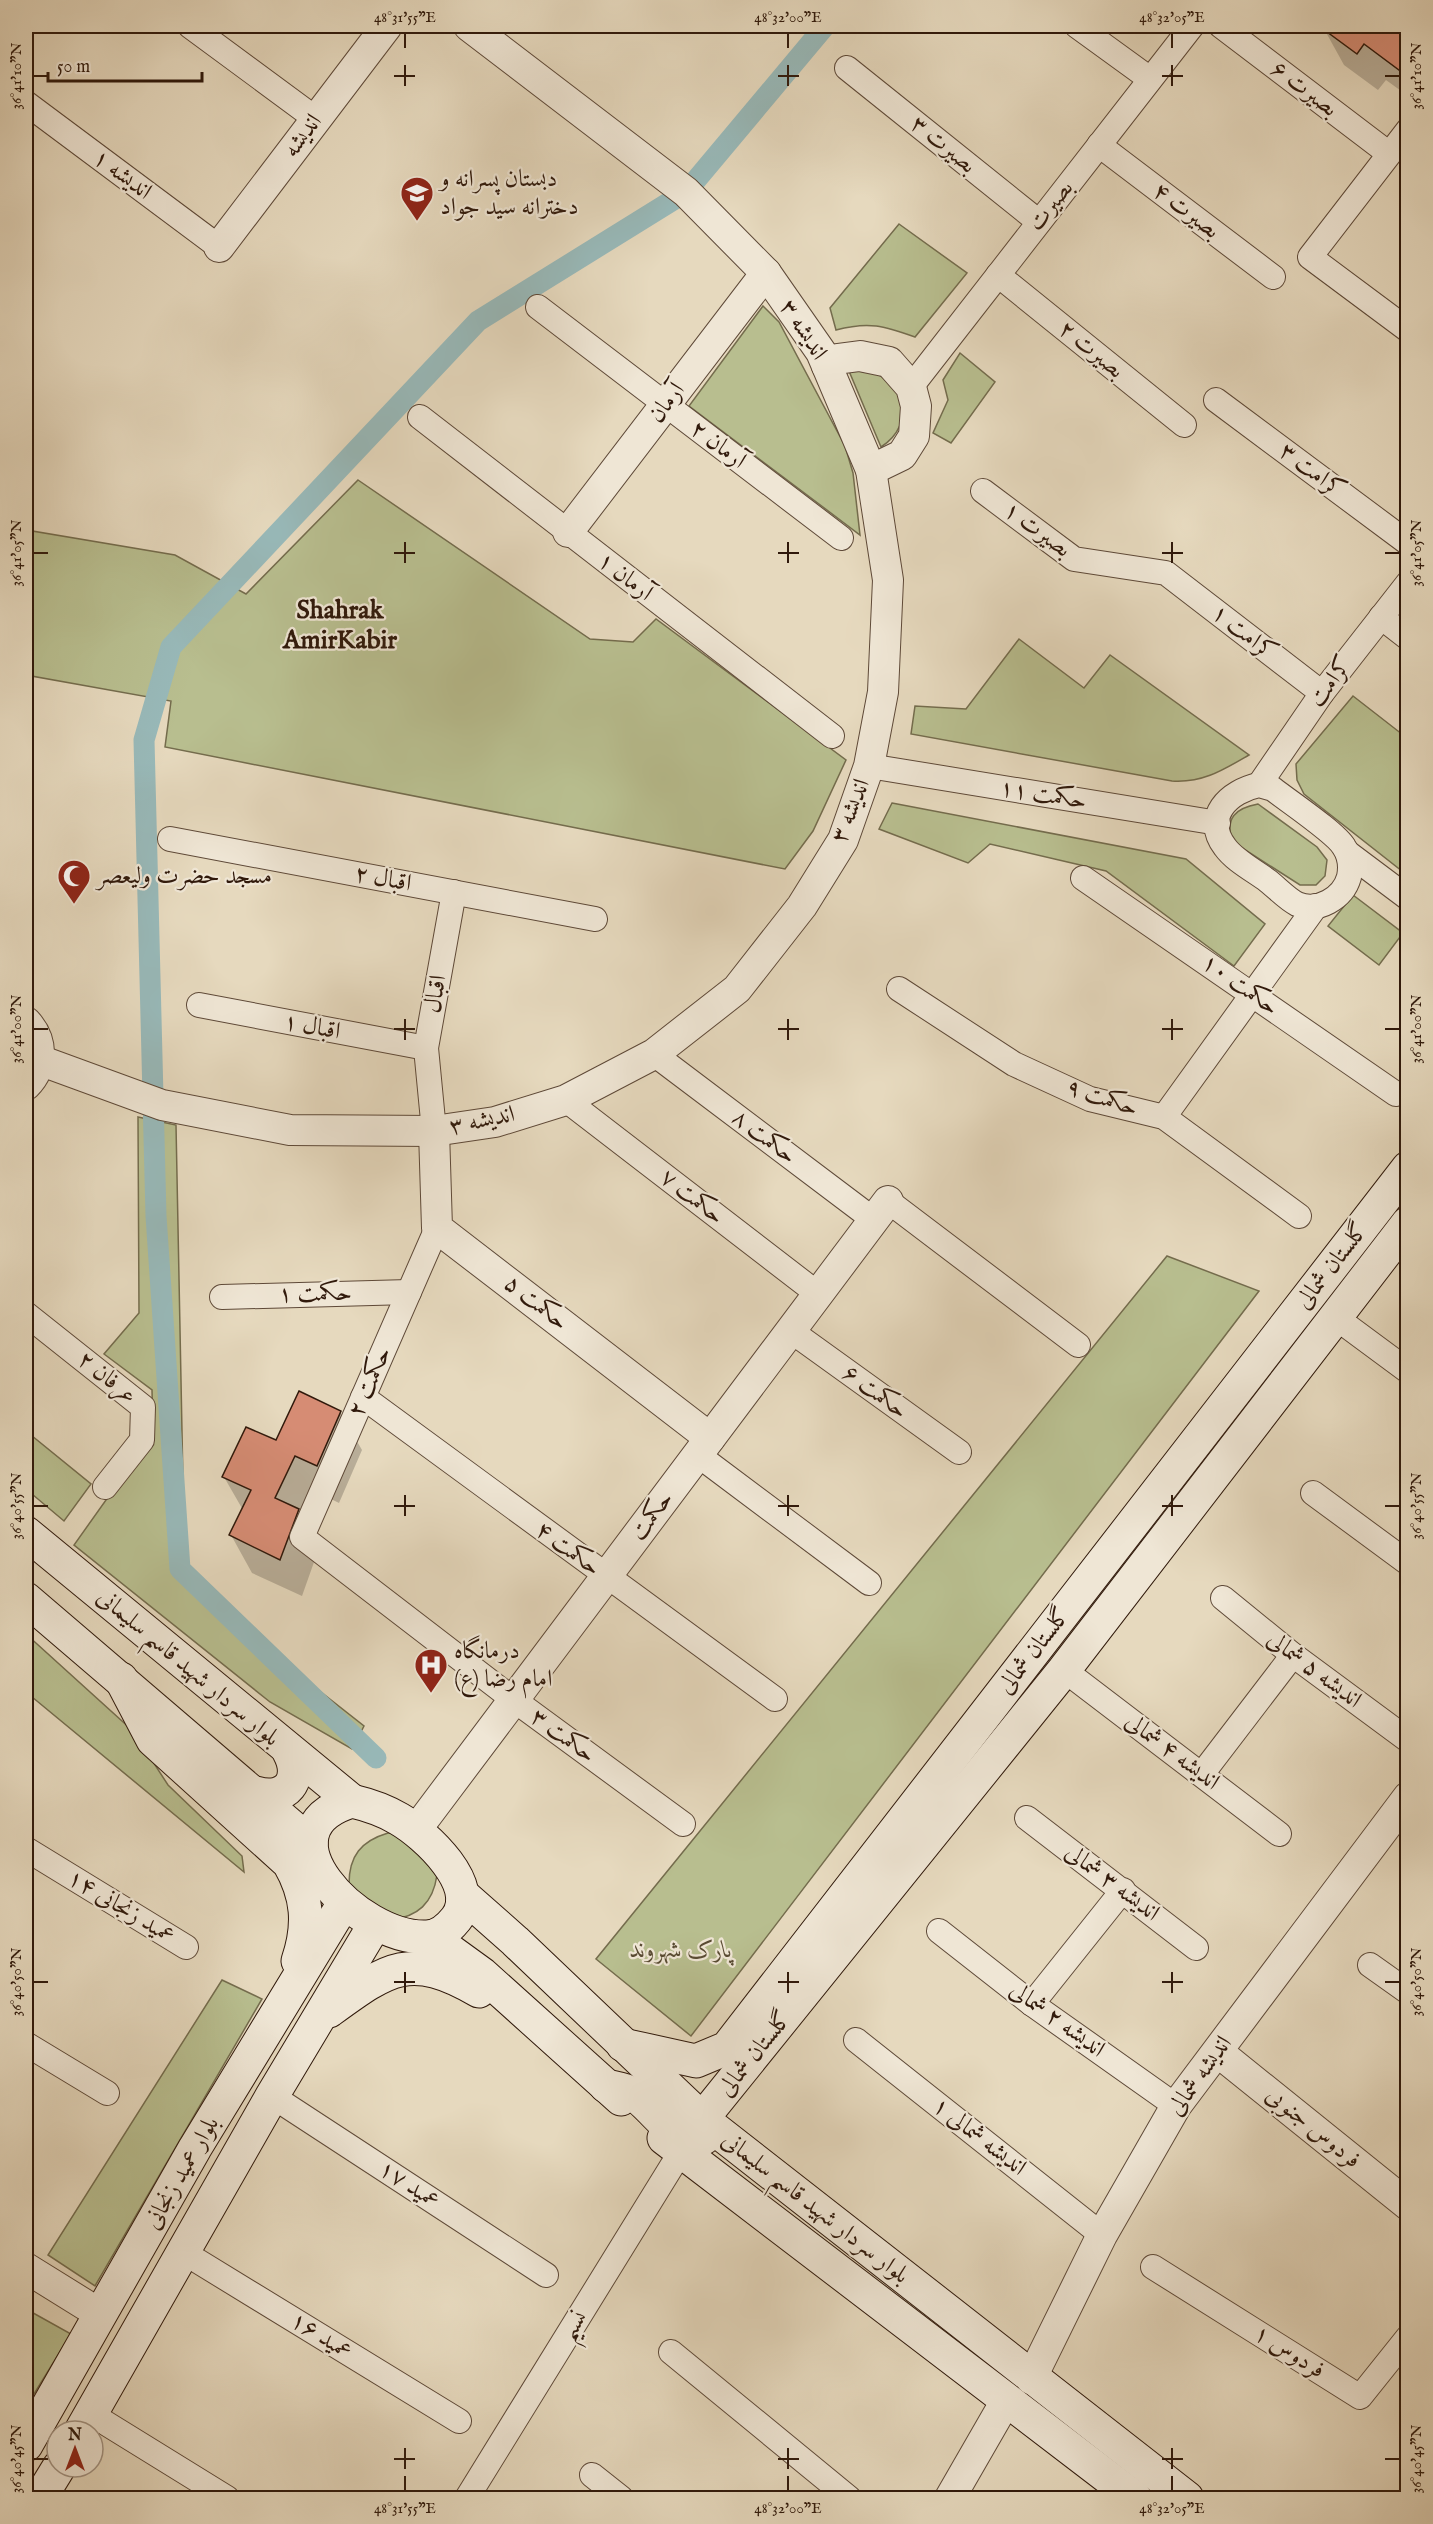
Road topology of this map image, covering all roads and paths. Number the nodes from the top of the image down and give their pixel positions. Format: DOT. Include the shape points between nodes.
graph roads {
  1 [pos="190,26"];
  2 [pos="387,26"];
  3 [pos="469,26"];
  4 [pos="1077,26"];
  5 [pos="1192,26"];
  6 [pos="1221,26"];
  7 [pos="847,68"];
  8 [pos="1150,80"];
  9 [pos="26,103"];
  10 [pos="316,119"];
  11 [pos="1407,130"];
  12 [pos="1099,145"];
  13 [pos="1388,153"];
  14 [pos="1039,222"];
  15 [pos="219,247"];
  16 [pos="766,273"];
  17 [pos="998,275"];
  18 [pos="1273,277"];
  19 [pos="538,307"];
  20 [pos="1407,330"];
  21 [pos="827,366"];
  22 [pos="911,387"];
  23 [pos="1216,400"];
  24 [pos="666,404"];
  25 [pos="420,417"];
  26 [pos="1184,425"];
  27 [pos="871,470"];
  28 [pos="983,491"];
  29 [pos="568,532"];
  30 [pos="841,538"];
  31 [pos="1407,543"];
  32 [pos="1166,573"];
  33 [pos="1407,583"];
  34 [pos="1381,618"];
  35 [pos="1407,638"];
  36 [pos="1322,693"];
  37 [pos="832,735"];
  38 [pos="869,766"];
  39 [pos="1259,785"];
  40 [pos="1218,823"];
  41 [pos="170,839"];
  42 [pos="1348,852"];
  43 [pos="1083,878"];
  44 [pos="454,892"];
  45 [pos="1407,898"];
  46 [pos="1317,906"];
  47 [pos="596,919"];
  48 [pos="899,989"];
  49 [pos="1253,994"];
  50 [pos="199,1005"];
  51 [pos="26,1022"];
  52 [pos="426,1048"];
  53 [pos="654,1054"];
  54 [pos="32,1073"];
  55 [pos="1396,1094"];
  56 [pos="566,1100"];
  57 [pos="1164,1117"];
  58 [pos="434,1131"];
  59 [pos="1407,1168"];
  60 [pos="881,1210"];
  61 [pos="1299,1216"];
  62 [pos="1407,1223"];
  63 [pos="437,1228"];
  64 [pos="409,1292"];
  65 [pos="818,1294"];
  66 [pos="222,1297"];
  67 [pos="1309,1297"];
  68 [pos="26,1314"];
  69 [pos="1335,1317"];
  70 [pos="790,1331"];
  71 [pos="1078,1345"];
  72 [pos="1407,1371"];
  73 [pos="363,1397"];
  74 [pos="704,1446"];
  75 [pos="959,1452"];
  76 [pos="105,1487"];
  77 [pos="1313,1493"];
  78 [pos="26,1533"];
  79 [pos="303,1537"];
  80 [pos="1407,1563"];
  81 [pos="606,1576"];
  82 [pos="869,1583"];
  83 [pos="1223,1598"];
  84 [pos="27,1605"];
  85 [pos="1293,1655"];
  86 [pos="1064,1670"];
  87 [pos="121,1679"];
  88 [pos="775,1699"];
  89 [pos="514,1700"];
  90 [pos="1407,1740"];
  91 [pos="289,1752"];
  92 [pos="1202,1774"];
  93 [pos="255,1793"];
  94 [pos="1407,1797"];
  95 [pos="352,1801"];
  96 [pos="1027,1818"];
  97 [pos="683,1824"];
  98 [pos="416,1830"];
  99 [pos="1279,1834"];
  100 [pos="311,1844"];
  101 [pos="26,1849"];
  102 [pos="1123,1890"];
  103 [pos="463,1895"];
  104 [pos="344,1903"];
  105 [pos="375,1924"];
  106 [pos="939,1931"];
  107 [pos="431,1937"];
  108 [pos="320,1940"];
  109 [pos="515,1941"];
  110 [pos="186,1947"];
  111 [pos="1196,1948"];
  112 [pos="351,1964"];
  113 [pos="1370,1965"];
  114 [pos="482,1974"];
  115 [pos="1407,1992"];
  116 [pos="284,2001"];
  117 [pos="1032,2004"];
  118 [pos="318,2019"];
  119 [pos="536,2024"];
  120 [pos="856,2040"];
  121 [pos="26,2043"];
  122 [pos="623,2045"];
  123 [pos="1218,2052"];
  124 [pos="606,2086"];
  125 [pos="106,2093"];
  126 [pos="272,2096"];
  127 [pos="1176,2106"];
  128 [pos="702,2119"];
  129 [pos="680,2153"];
  130 [pos="1407,2205"];
  131 [pos="1102,2235"];
  132 [pos="183,2252"];
  133 [pos="1153,2267"];
  134 [pos="26,2268"];
  135 [pos="546,2275"];
  136 [pos="100,2314"];
  137 [pos="1407,2337"];
  138 [pos="671,2352"];
  139 [pos="1019,2389"];
  140 [pos="88,2419"];
  141 [pos="459,2421"];
  142 [pos="105,2433"];
  143 [pos="26,2445"];
  144 [pos="592,2475"];
  145 [pos="52,2479"];
  146 [pos="40,2499"];
  147 [pos="227,2499"];
  148 [pos="467,2499"];
  149 [pos="621,2499"];
  150 [pos="849,2499"];
  151 [pos="950,2499"];
  152 [pos="1135,2499"];
  153 [pos="1187,2499"];
  1 -- 10 [label="street"];
  2 -- 10 [label="street, اندیشه"];
  3 -- 16 [label="street, اندیشه ۳" via="686,192"];
  4 -- 8 [label="street"];
  5 -- 8 [label="street, بصیرت"];
  6 -- 13 [label="street, بصیرت ۶"];
  7 -- 14 [label="street, بصیرت ۳"];
  8 -- 12 [label="street, بصیرت"];
  9 -- 15 [label="street, اندیشه ۱"];
  10 -- 15 [label="street, اندیشه"];
  11 -- 13 [label="street"];
  12 -- 14 [label="street, بصیرت"];
  12 -- 18 [label="street, بصیرت ۴"];
  13 -- 20 [label="street" via="1310,256"];
  14 -- 17 [label="street, بصیرت"];
  16 -- 21 [label="street, اندیشه ۳"];
  16 -- 24 [label="street, آرمان"];
  17 -- 22 [label="street, بصیرت"];
  17 -- 26 [label="street, بصیرت ۲"];
  19 -- 24 [label="street, آرمان ۲"];
  21 -- 22 [label="street" via="837,359 860,356 889,362"];
  21 -- 27 [label="street, اندیشه ۳"];
  22 -- 27 [label="street" via="916,406 914,436 903,455"];
  23 -- 31 [label="street, کرامت ۳"];
  24 -- 29 [label="street, آرمان"];
  24 -- 30 [label="street, آرمان ۲"];
  25 -- 29 [label="street, آرمان ۱"];
  27 -- 38 [label="street, اندیشه ۳" via="888,580 884,692"];
  28 -- 32 [label="street, بصیرت ۱" via="1074,559"];
  29 -- 37 [label="street, آرمان ۱"];
  32 -- 36 [label="street, کرامت ۱"];
  33 -- 34 [label="street, کرامت"];
  34 -- 35 [label="street"];
  34 -- 36 [label="street, کرامت"];
  36 -- 39 [label="street, کرامت"];
  38 -- 40 [label="street, حکمت ۱۱"];
  38 -- 53 [label="street, اندیشه ۳" via="843,840 802,906 737,989"];
  39 -- 40 [label="street" via="1229,798"];
  39 -- 42 [label="street" via="1273,789"];
  40 -- 46 [label="street" via="1226,849 1297,904"];
  41 -- 44 [label="street, اقبال ۲"];
  42 -- 45 [label="street"];
  42 -- 46 [label="street" via="1347,882 1335,898"];
  43 -- 49 [label="street, حکمت ۱۰"];
  44 -- 47 [label="street, اقبال ۲"];
  44 -- 52 [label="street, اقبال"];
  46 -- 49 [label="street"];
  48 -- 57 [label="street, حکمت ۹" via="1014,1064 1090,1099"];
  49 -- 55 [label="street, حکمت ۱۰"];
  49 -- 57 [label="street"];
  50 -- 52 [label="street, اقبال ۱"];
  51 -- 54 [label="street" via="37,1037"];
  52 -- 58 [label="street, اقبال"];
  53 -- 56 [label="street, اندیشه ۳"];
  53 -- 60 [label="street, حکمت ۸"];
  54 -- 58 [label="street, اندیشه ۳" via="162,1105 290,1130"];
  56 -- 58 [label="street, اندیشه ۳" via="495,1122"];
  56 -- 65 [label="street, حکمت ۷"];
  57 -- 61 [label="street, حکمت ۹"];
  58 -- 63 [label="street"];
  59 -- 67 [label="main road, گلستان شمالی"];
  60 -- 65 [label="street, حکمت"];
  60 -- 71 [label="street, حکمت ۸"];
  62 -- 69 [label="main road, گلستان شمالی"];
  63 -- 64 [label="street, حکمت ۲"];
  63 -- 74 [label="street, حکمت ۵"];
  64 -- 66 [label="street, حکمت ۱"];
  64 -- 73 [label="street, حکمت ۲"];
  65 -- 70 [label="street, حکمت"];
  67 -- 69 [label="main road"];
  67 -- 122 [label="main road, گلستان شمالی" via="727,2048 696,2061"];
  68 -- 76 [label="street, عرفان ۲" via="143,1407 142,1440"];
  69 -- 72 [label="street"];
  69 -- 86 [label="main road, گلستان شمالی"];
  70 -- 74 [label="street, حکمت"];
  70 -- 75 [label="street, حکمت ۶"];
  73 -- 79 [label="street, حکمت ۲"];
  73 -- 81 [label="street, حکمت ۴"];
  74 -- 81 [label="street, حکمت"];
  74 -- 82 [label="street, حکمت ۵"];
  77 -- 80 [label="street"];
  78 -- 91 [label="main road, بلوار سردار شهید قاسم سلیمانی"];
  79 -- 89 [label="street, حکمت ۳"];
  81 -- 88 [label="street, حکمت ۴"];
  81 -- 89 [label="street, حکمت"];
  83 -- 85 [label="street, اندیشه ۵ شمالی"];
  84 -- 87 [label="main road"];
  85 -- 90 [label="street, اندیشه ۵ شمالی"];
  85 -- 92 [label="street"];
  86 -- 92 [label="street, اندیشه ۴ شمالی"];
  86 -- 128 [label="main road, گلستان شمالی"];
  87 -- 93 [label="main road"];
  87 -- 116 [label="main road" via="153,1740 270,1844 289,1863 301,1883 308,1912 304,1942"];
  89 -- 97 [label="street, حکمت ۳"];
  89 -- 98 [label="street, حکمت"];
  91 -- 93 [label="main road" via="295,1763 290,1786 280,1794"];
  91 -- 95 [label="main road, بلوار سردار شهید قاسم سلیمانی"];
  92 -- 99 [label="street, اندیشه ۴ شمالی"];
  93 -- 100 [label="main road"];
  94 -- 123 [label="street, اندیشه شمالی"];
  95 -- 98 [label="main road" via="386,1812"];
  95 -- 100 [label="main road" via="324,1815 317,1823"];
  96 -- 102 [label="street, اندیشه ۳ شمالی"];
  98 -- 103 [label="main road" via="446,1861"];
  100 -- 104 [label="main road" via="316,1863"];
  101 -- 110 [label="street, عمید زنجانی ۱۴"];
  102 -- 111 [label="street, اندیشه ۳ شمالی"];
  102 -- 117 [label="street"];
  103 -- 107 [label="main road" via="460,1914 448,1929"];
  103 -- 109 [label="main road, بلوار سردار شهید قاسم سلیمانی"];
  104 -- 105 [label="main road"];
  104 -- 108 [label="main road, بلوار عمید زنجانی"];
  105 -- 107 [label="main road" via="396,1933"];
  105 -- 112 [label="main road, بلوار عمید زنجانی"];
  106 -- 117 [label="street, اندیشه ۲ شمالی"];
  107 -- 114 [label="main road, بلوار سردار شهید قاسم سلیمانی"];
  108 -- 112 [label="main road" via="337,1936 347,1942 352,1952"];
  108 -- 116 [label="main road, بلوار عمید زنجانی"];
  109 -- 114 [label="main road" via="492,1940 483,1949"];
  109 -- 122 [label="main road, بلوار سردار شهید قاسم سلیمانی"];
  112 -- 118 [label="main road, بلوار عمید زنجانی"];
  113 -- 115 [label="street"];
  114 -- 119 [label="main road, بلوار سردار شهید قاسم سلیمانی"];
  116 -- 136 [label="main road, بلوار عمید زنجانی"];
  117 -- 127 [label="street, اندیشه ۲ شمالی"];
  118 -- 119 [label="main road" via="370,1982 393,1971 418,1967 443,1972"];
  118 -- 126 [label="main road, بلوار عمید زنجانی"];
  119 -- 124 [label="main road, بلوار سردار شهید قاسم سلیمانی"];
  120 -- 131 [label="street, اندیشه شمالی ۱"];
  121 -- 125 [label="street"];
  122 -- 128 [label="main road, بلوار سردار شهید قاسم سلیمانی"];
  123 -- 127 [label="street, اندیشه شمالی"];
  123 -- 130 [label="street, فردوس جنوبی"];
  124 -- 128 [label="main road" via="633,2094 693,2143 701,2142 707,2135"];
  124 -- 129 [label="main road, بلوار سردار شهید قاسم سلیمانی"];
  126 -- 132 [label="main road, بلوار عمید زنجانی"];
  126 -- 135 [label="street, عمید ۱۷"];
  127 -- 131 [label="street, اندیشه شمالی"];
  128 -- 139 [label="main road, بلوار سردار شهید قاسم سلیمانی"];
  129 -- 139 [label="main road, بلوار سردار شهید قاسم سلیمانی"];
  129 -- 148 [label="street, نسیم"];
  131 -- 139 [label="street, اندیشه شمالی"];
  132 -- 140 [label="main road, بلوار عمید زنجانی"];
  132 -- 141 [label="street, عمید ۱۶"];
  133 -- 137 [label="street, فردوس ۱" via="1360,2397"];
  134 -- 136 [label="street"];
  136 -- 143 [label="main road, بلوار عمید زنجانی"];
  138 -- 150 [label="street"];
  139 -- 151 [label="street, اندیشه شمالی"];
  139 -- 152 [label="main road, بلوار سردار شهید قاسم سلیمانی"];
  139 -- 153 [label="main road, بلوار سردار شهید قاسم سلیمانی"];
  142 -- 147 [label="street"];
  144 -- 149 [label="street"];
  145 -- 146 [label="main road"];
}
